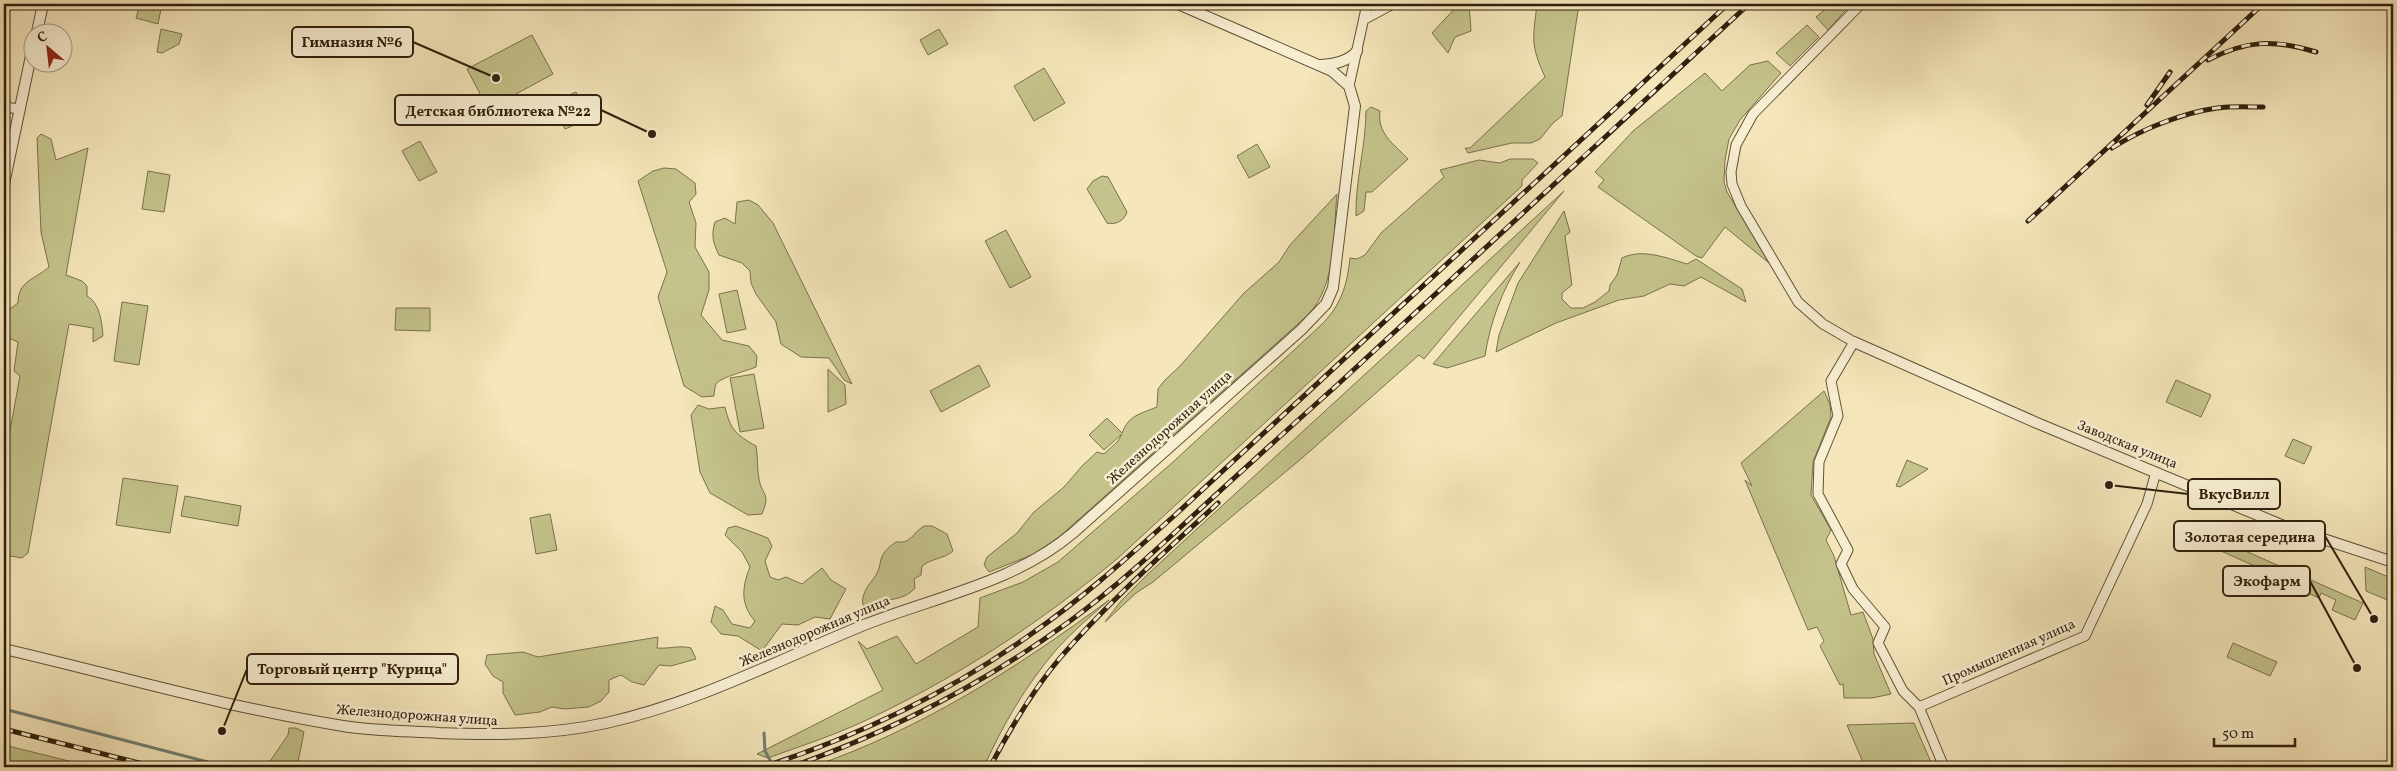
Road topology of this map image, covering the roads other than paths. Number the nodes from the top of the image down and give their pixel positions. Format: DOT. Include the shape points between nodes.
graph roads {
  1 [pos="43,4"];
  2 [pos="1178,4"];
  3 [pos="1367,4"];
  4 [pos="1393,4"];
  5 [pos="1861,4"];
  6 [pos="1365,19"];
  7 [pos="38,22"];
  8 [pos="1358,50"];
  9 [pos="1318,65"];
  10 [pos="28,72"];
  11 [pos="1349,86"];
  12 [pos="4,107"];
  13 [pos="20,109"];
  14 [pos="4,184"];
  15 [pos="1854,342"];
  16 [pos="2156,472"];
  17 [pos="2393,562"];
  18 [pos="4,649"];
  19 [pos="1919,707"];
  20 [pos="1944,767"];
  1 -- 7 [label="street"];
  2 -- 9 [label="street"];
  3 -- 6 [label="street"];
  4 -- 6 [label="street"];
  5 -- 15 [label="street" via="1753,114 1736,145 1731,172 1741,206 1798,302 1824,324"];
  6 -- 8 [label="street"];
  8 -- 9 [label="street" via="1342,61"];
  8 -- 11 [label="street"];
  9 -- 11 [label="street" via="1340,76"];
  10 -- 13 [label="street"];
  11 -- 18 [label="street, Железнодорожная улица" via="1355,106 1333,288 1326,304 1073,533 1047,554 1020,568 888,616 687,700 604,724 540,733 491,736 344,726 248,707"];
  12 -- 13 [label="street"];
  13 -- 14 [label="street"];
  15 -- 16 [label="street, Заводская улица" via="2037,424"];
  15 -- 19 [label="street" via="1831,381 1838,416 1819,462 1818,494 1848,550 1841,564 1853,589 1886,627 1878,642 1903,692"];
  16 -- 17 [label="street, Заводская улица" via="2284,526"];
  16 -- 19 [label="street, Промышленная улица" via="2147,504 2085,636"];
  19 -- 20 [label="street"];
}
